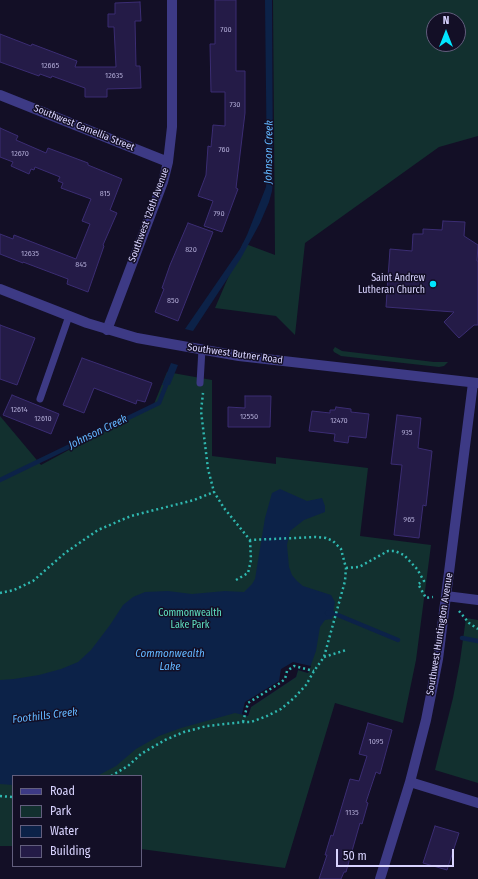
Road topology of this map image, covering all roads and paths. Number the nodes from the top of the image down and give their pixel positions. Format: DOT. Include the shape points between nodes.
graph roads {
  1 [pos="172,0"];
  2 [pos="0,95"];
  3 [pos="168,162"];
  4 [pos="0,289"];
  5 [pos="69,316"];
  6 [pos="107,330"];
  7 [pos="202,350"];
  8 [pos="200,383"];
  9 [pos="476,383"];
  10 [pos="40,399"];
  11 [pos="214,492"];
  12 [pos="250,540"];
  13 [pos="346,568"];
  14 [pos="236,580"];
  15 [pos="0,593"];
  16 [pos="446,596"];
  17 [pos="478,600"];
  18 [pos="478,629"];
  19 [pos="346,650"];
  20 [pos="324,657"];
  21 [pos="314,671"];
  22 [pos="242,722"];
  23 [pos="113,775"];
  24 [pos="410,782"];
  25 [pos="0,796"];
  26 [pos="12,797"];
  27 [pos="478,803"];
  28 [pos="380,879"];
  1 -- 3 [label="street, Southwest 126th Avenue" via="172,127"];
  2 -- 3 [label="street, Southwest Camellia Street"];
  3 -- 6 [label="street, Southwest 126th Avenue" via="163,182"];
  4 -- 5 [label="street, Southwest Butner Road"];
  5 -- 6 [label="street, Southwest Butner Road"];
  5 -- 10 [label="lane"];
  6 -- 7 [label="street, Southwest Butner Road"];
  7 -- 8 [label="lane"];
  7 -- 9 [label="street, Southwest Butner Road"];
  8 -- 11 [label="path" via="204,388 201,411 208,469"];
  9 -- 16 [label="street, Southwest Huntington Avenue"];
  11 -- 12 [label="path"];
  11 -- 15 [label="path" via="194,500 131,516 98,530 33,580 14,590"];
  12 -- 13 [label="path" via="326,538 341,549"];
  12 -- 14 [label="path" via="251,560 248,573"];
  13 -- 16 [label="path" via="359,567 388,551 395,551 404,554 417,569 424,581 418,584 426,598"];
  13 -- 20 [label="path"];
  16 -- 17 [label="street"];
  16 -- 18 [label="path"];
  16 -- 24 [label="street, Southwest Huntington Avenue" via="438,659"];
  19 -- 20 [label="path"];
  20 -- 21 [label="path"];
  21 -- 22 [label="path" via="306,685 282,709 251,722"];
  21 -- 22 [label="path" via="294,666 287,671 285,679 248,703"];
  22 -- 23 [label="path" via="207,726 184,732 141,754"];
  24 -- 27 [label="street"];
  24 -- 28 [label="street, Southwest Huntington Avenue"];
  25 -- 26 [label="path"];
}
